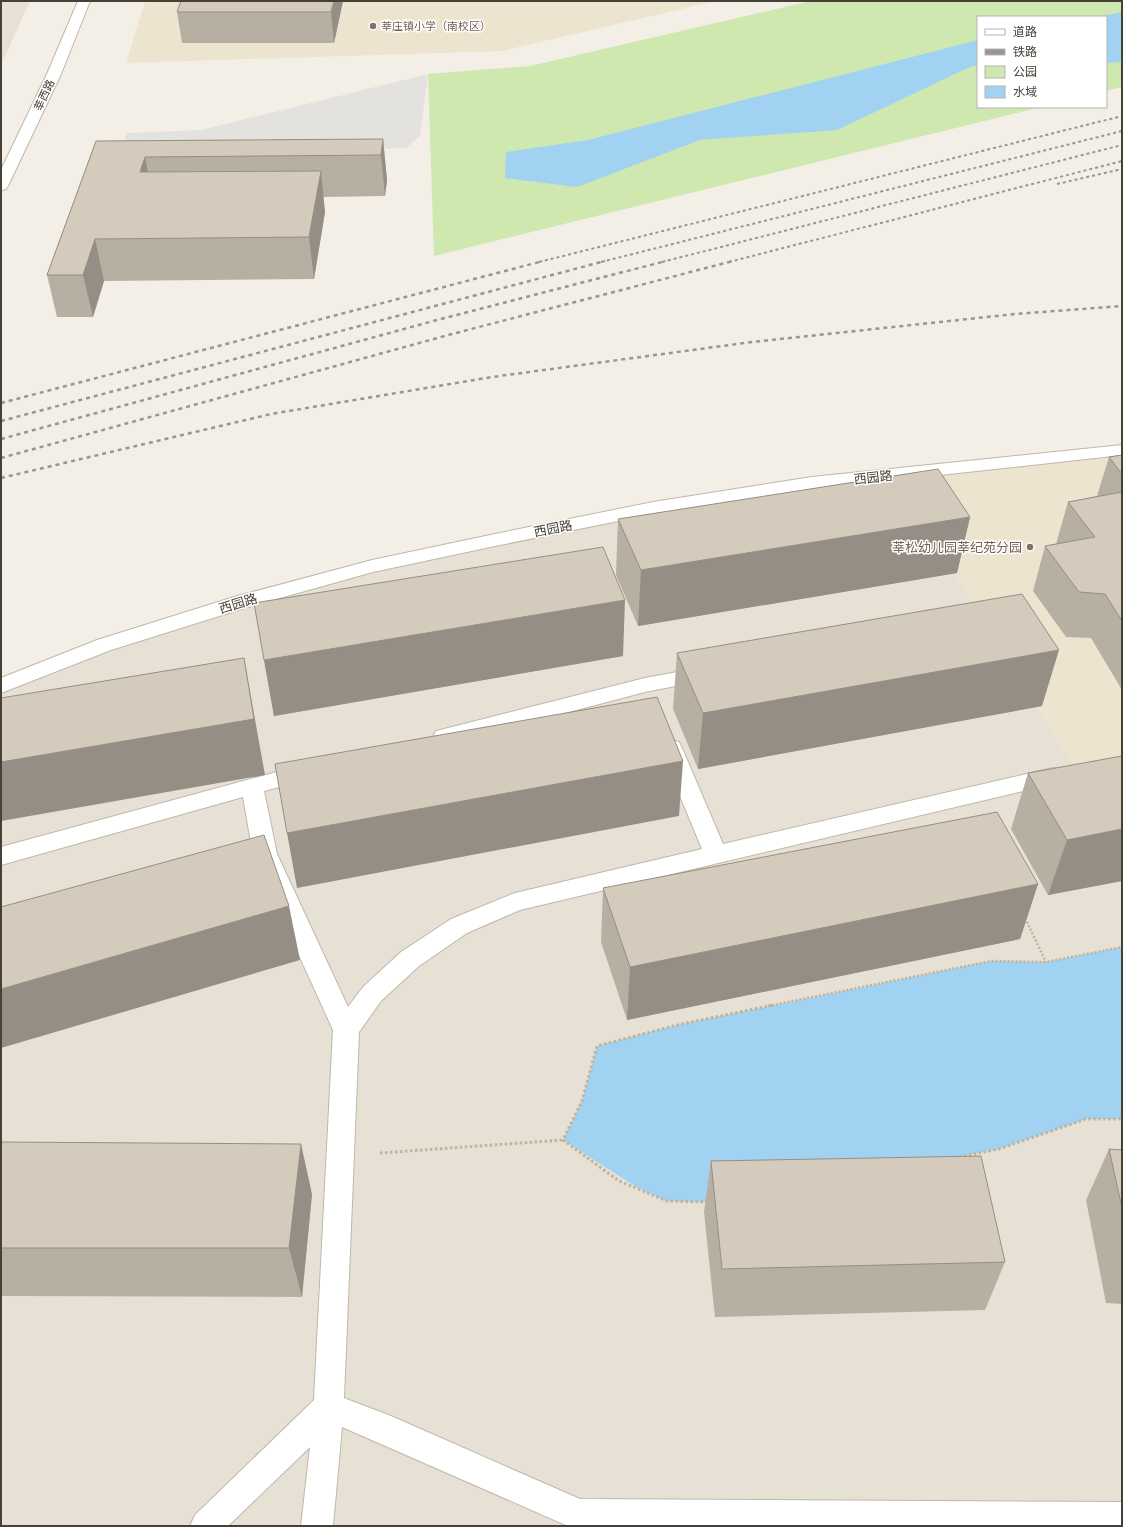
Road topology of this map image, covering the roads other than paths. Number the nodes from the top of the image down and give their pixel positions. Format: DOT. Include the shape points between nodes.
graph roads {
  1 [pos="84,1"];
  2 [pos="1,186"];
  3 [pos="1122,450"];
  4 [pos="722,670"];
  5 [pos="645,685"];
  6 [pos="1,686"];
  7 [pos="654,707"];
  8 [pos="662,728"];
  9 [pos="422,743"];
  10 [pos="322,768"];
  11 [pos="1076,771"];
  12 [pos="252,786"];
  13 [pos="716,855"];
  14 [pos="1,856"];
  15 [pos="346,1030"];
  16 [pos="329,1407"];
  17 [pos="1122,1518"];
  18 [pos="206,1526"];
  19 [pos="317,1526"];
  1 -- 2 [label="street, 莘西路" via="54,74"];
  3 -- 6 [label="street, 西园路" via="812,483 654,508 372,566 241,602 104,645"];
  4 -- 5 [label="street"];
  5 -- 7 [label="street"];
  5 -- 9 [label="street"];
  8 -- 13 [label="street"];
  10 -- 12 [label="street"];
  11 -- 13 [label="street"];
  12 -- 14 [label="street"];
  12 -- 15 [label="street" via="265,854"];
  13 -- 15 [label="street" via="515,902 459,926 410,959 372,994"];
  15 -- 16 [label="street"];
  16 -- 17 [label="street" via="579,1515"];
  16 -- 18 [label="street"];
  16 -- 19 [label="street"];
}
